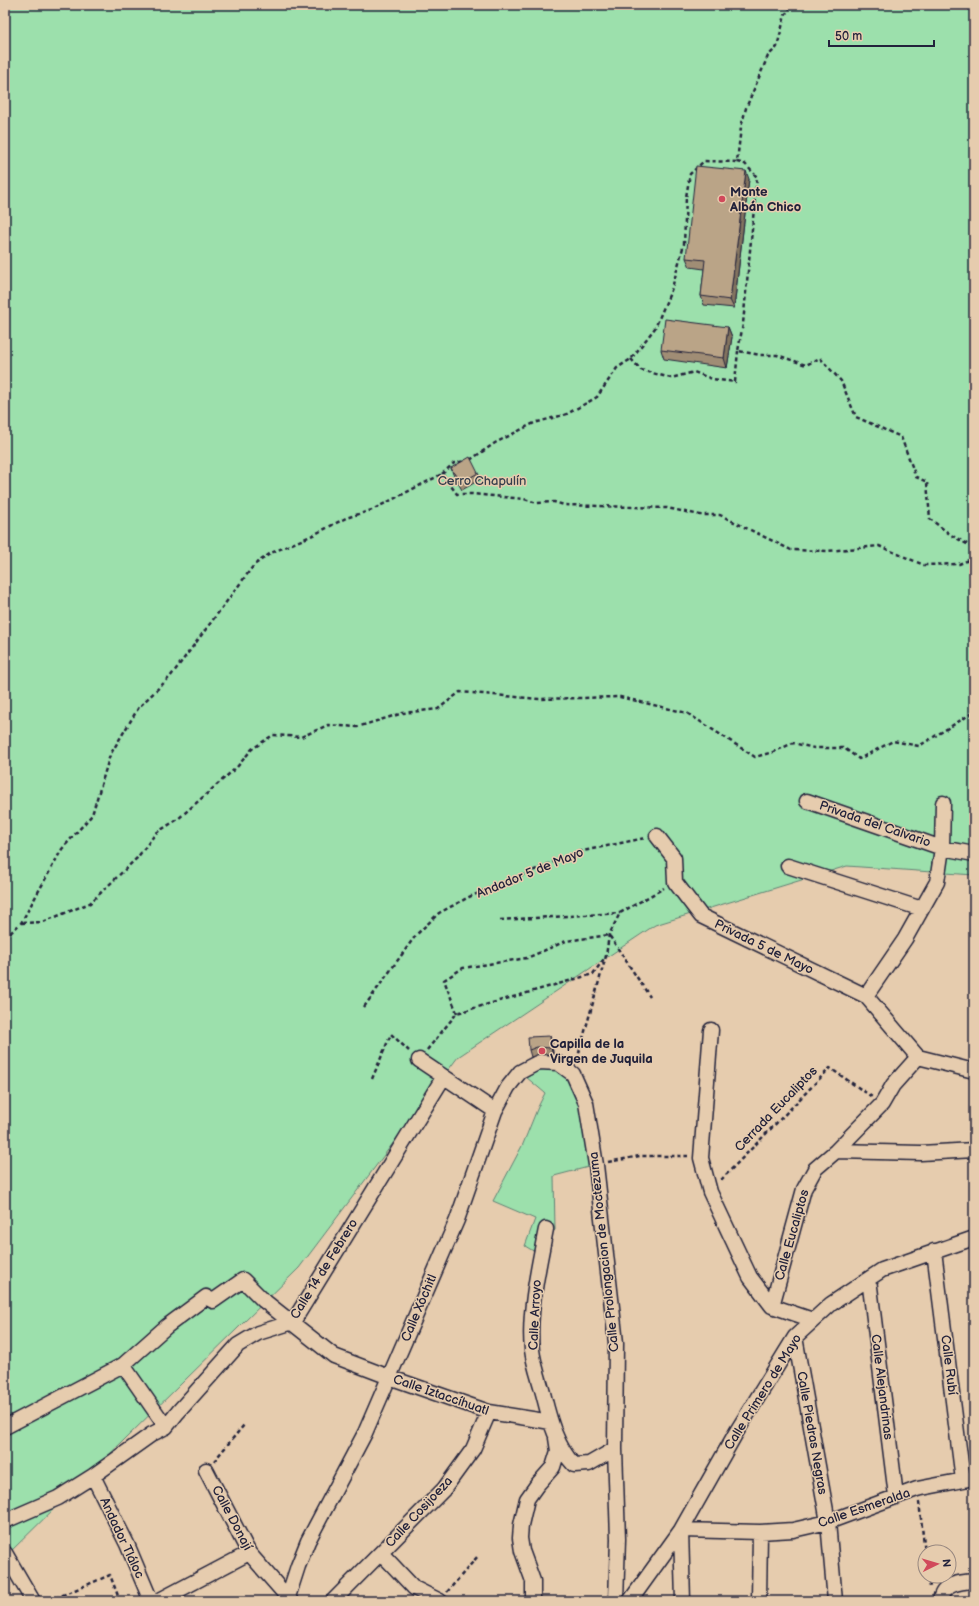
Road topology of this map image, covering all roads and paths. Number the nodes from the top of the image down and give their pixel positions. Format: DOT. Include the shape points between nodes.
graph roads {
  1 [pos="792,5"];
  2 [pos="737,162"];
  3 [pos="738,351"];
  4 [pos="631,359"];
  5 [pos="442,474"];
  6 [pos="974,548"];
  7 [pos="974,558"];
  8 [pos="974,712"];
  9 [pos="807,801"];
  10 [pos="943,803"];
  11 [pos="657,836"];
  12 [pos="942,848"];
  13 [pos="974,854"];
  14 [pos="788,866"];
  15 [pos="675,882"];
  16 [pos="922,909"];
  17 [pos="620,913"];
  18 [pos="500,920"];
  19 [pos="21,923"];
  20 [pos="609,935"];
  21 [pos="5,938"];
  22 [pos="606,956"];
  23 [pos="866,996"];
  24 [pos="650,997"];
  25 [pos="364,1007"];
  26 [pos="457,1013"];
  27 [pos="711,1030"];
  28 [pos="918,1057"];
  29 [pos="419,1060"];
  30 [pos="974,1071"];
  31 [pos="573,1074"];
  32 [pos="443,1078"];
  33 [pos="372,1079"];
  34 [pos="882,1104"];
  35 [pos="495,1111"];
  36 [pos="974,1150"];
  37 [pos="836,1151"];
  38 [pos="701,1158"];
  39 [pos="596,1165"];
  40 [pos="710,1192"];
  41 [pos="546,1229"];
  42 [pos="974,1238"];
  43 [pos="934,1251"];
  44 [pos="869,1279"];
  45 [pos="772,1306"];
  46 [pos="814,1320"];
  47 [pos="293,1322"];
  48 [pos="795,1337"];
  49 [pos="123,1364"];
  50 [pos="389,1377"];
  51 [pos="489,1412"];
  52 [pos="244,1425"];
  53 [pos="5,1427"];
  54 [pos="166,1427"];
  55 [pos="552,1427"];
  56 [pos="615,1449"];
  57 [pos="206,1470"];
  58 [pos="93,1476"];
  59 [pos="968,1479"];
  60 [pos="917,1489"];
  61 [pos="896,1496"];
  62 [pos="5,1521"];
  63 [pos="828,1522"];
  64 [pos="682,1530"];
  65 [pos="760,1532"];
  66 [pos="924,1544"];
  67 [pos="381,1552"];
  68 [pos="5,1553"];
  69 [pos="250,1553"];
  70 [pos="478,1556"];
  71 [pos="974,1581"];
  72 [pos="290,1599"];
  73 [pos="33,1601"];
  74 [pos="49,1601"];
  75 [pos="120,1601"];
  76 [pos="151,1601"];
  77 [pos="158,1601"];
  78 [pos="333,1601"];
  79 [pos="440,1601"];
  80 [pos="533,1601"];
  81 [pos="616,1601"];
  82 [pos="630,1601"];
  83 [pos="683,1601"];
  84 [pos="759,1601"];
  85 [pos="835,1601"];
  86 [pos="940,1601"];
  1 -- 2 [label="path" via="785,15 777,47 768,56 746,108"];
  2 -- 3 [label="path" via="745,164 757,177 743,324"];
  2 -- 4 [label="path" via="704,161 690,174 686,197 684,244 672,288 655,328"];
  3 -- 4 [label="path" via="735,382 712,379 694,372 671,378 641,370"];
  3 -- 6 [label="path" via="777,355 806,365 820,358 841,381 856,417 901,437 916,477 927,482 930,519"];
  4 -- 5 [label="path" via="617,368 597,397 567,414 534,423 495,443 470,460 454,463"];
  5 -- 7 [label="path" via="457,494 564,505 667,508 700,515 720,515 791,550 828,551 879,546 924,565 959,564"];
  5 -- 19 [label="path" via="372,510 346,518 271,553 254,565 170,677 139,707 110,754 92,814 62,849"];
  8 -- 19 [label="path" via="919,746 892,741 859,759 844,748 814,748 793,743 755,757 687,713 620,697 539,698 460,692 438,709 403,713 357,727 328,725 301,737 273,735 252,749 237,767 178,819 156,833 137,858 90,903 43,922"];
  9 -- 12 [label="street, Privada del Calvario"];
  10 -- 12 [label="street"];
  11 -- 15 [label="street" via="674,858"];
  11 -- 25 [label="path, Andador 5 de Mayo" via="578,852 469,897 439,913 416,935"];
  12 -- 13 [label="street, Privada del Calvario"];
  12 -- 16 [label="street" via="937,882"];
  14 -- 16 [label="street"];
  15 -- 17 [label="path"];
  15 -- 23 [label="street, Privada 5 de Mayo" via="701,916"];
  16 -- 23 [label="street"];
  17 -- 18 [label="path"];
  17 -- 20 [label="path"];
  19 -- 21 [label="path"];
  20 -- 22 [label="path"];
  20 -- 24 [label="path"];
  20 -- 26 [label="path" via="566,941 527,958 463,968 444,980"];
  22 -- 26 [label="path" via="593,974"];
  22 -- 31 [label="path"];
  23 -- 28 [label="street"];
  26 -- 29 [label="path"];
  27 -- 38 [label="street"];
  28 -- 30 [label="street"];
  28 -- 34 [label="street, Calle Eucaliptos" via="893,1085"];
  29 -- 32 [label="street"];
  29 -- 33 [label="path" via="391,1034"];
  31 -- 35 [label="street, Calle Xóchitl" via="558,1063 539,1062 520,1072 508,1087"];
  31 -- 39 [label="street, Calle Prolongacion de Moctezuma" via="586,1103"];
  32 -- 35 [label="street"];
  32 -- 47 [label="street, Calle 14 de Febrero"];
  34 -- 37 [label="street, Calle Eucaliptos"];
  34 -- 40 [label="path, Cerrada Eucaliptos" via="830,1068"];
  35 -- 50 [label="street, Calle Xóchitl" via="457,1220"];
  36 -- 37 [label="street" via="921,1153"];
  37 -- 45 [label="street, Calle Eucaliptos" via="815,1169 804,1189"];
  38 -- 39 [label="path" via="640,1156"];
  38 -- 40 [label="street"];
  39 -- 56 [label="street, Calle Prolongacion de Moctezuma" via="616,1343"];
  40 -- 45 [label="street" via="750,1277"];
  41 -- 55 [label="street, Calle Arroyo" via="537,1278 532,1349"];
  42 -- 43 [label="street, Calle Primero de Mayo"];
  43 -- 44 [label="street, Calle Primero de Mayo" via="882,1270"];
  43 -- 59 [label="street, Calle Rubí"];
  44 -- 46 [label="street, Calle Primero de Mayo" via="831,1304"];
  44 -- 61 [label="street, Calle Alejandrinas"];
  45 -- 46 [label="street"];
  46 -- 48 [label="street, Calle Primero de Mayo"];
  47 -- 49 [label="street, Calle Iztaccíhuatl" via="263,1300 243,1280 213,1301 206,1297"];
  47 -- 50 [label="street, Calle Iztaccíhuatl" via="334,1356"];
  47 -- 54 [label="street, Calle 14 de Febrero" via="258,1333 238,1345"];
  48 -- 63 [label="street, Calle Piedras Negras"];
  48 -- 64 [label="street, Calle Primero de Mayo" via="737,1431"];
  49 -- 53 [label="street"];
  49 -- 54 [label="street"];
  50 -- 51 [label="street, Calle Iztaccíhuatl"];
  50 -- 72 [label="street, Calle Xóchitl" via="365,1433 308,1541 298,1566"];
  51 -- 55 [label="street, Calle Iztaccíhuatl"];
  51 -- 67 [label="street, Calle Cosijoeza" via="473,1449 444,1489"];
  52 -- 57 [label="path"];
  54 -- 58 [label="street, Calle 14 de Febrero"];
  55 -- 56 [label="street" via="567,1458 574,1465 589,1464"];
  55 -- 80 [label="street" via="558,1451 553,1467 527,1499 521,1525 522,1550 533,1581"];
  56 -- 81 [label="street, Calle Prolongacion de Moctezuma" via="618,1539"];
  57 -- 69 [label="street, Calle Donají"];
  58 -- 62 [label="street, Calle 14 de Febrero" via="58,1498"];
  58 -- 76 [label="street, Andador Tláloc" via="127,1544"];
  59 -- 60 [label="street, Calle Esmeralda"];
  60 -- 61 [label="street, Calle Esmeralda"];
  60 -- 66 [label="path"];
  61 -- 63 [label="street, Calle Esmeralda"];
  63 -- 65 [label="street, Calle Esmeralda" via="793,1530"];
  63 -- 85 [label="street, Calle Piedras Negras"];
  64 -- 65 [label="street, Calle Esmeralda"];
  64 -- 82 [label="street, Calle Primero de Mayo"];
  64 -- 83 [label="street"];
  65 -- 84 [label="street"];
  67 -- 78 [label="street, Calle Cosijoeza"];
  67 -- 79 [label="street" via="414,1588"];
  68 -- 73 [label="street"];
  69 -- 72 [label="street, Calle Donají"];
  69 -- 77 [label="street"];
  70 -- 79 [label="path"];
  71 -- 86 [label="street" via="949,1586 941,1594"];
  74 -- 75 [label="path" via="110,1575"];
}
